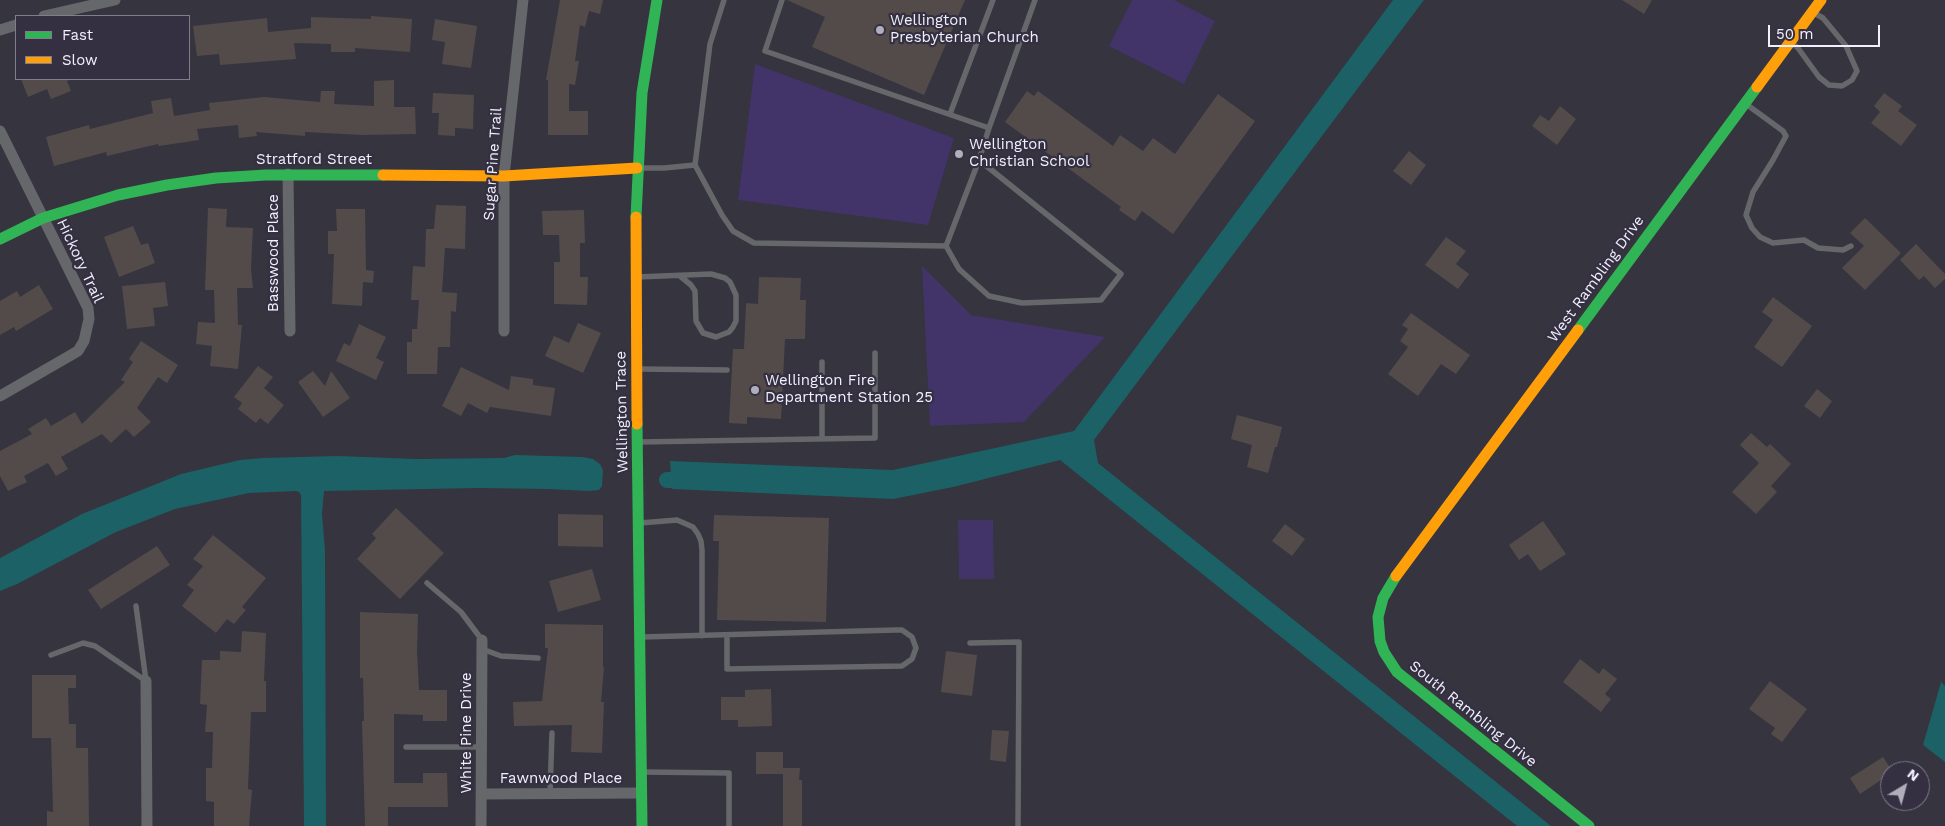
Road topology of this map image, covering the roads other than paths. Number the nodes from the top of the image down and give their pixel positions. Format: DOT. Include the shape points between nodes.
graph roads {
  1 [pos="115,0"];
  2 [pos="523,0"];
  3 [pos="658,0"];
  4 [pos="724,0"];
  5 [pos="782,0"];
  6 [pos="993,0"];
  7 [pos="1035,0"];
  8 [pos="1821,0"];
  9 [pos="1812,12"];
  10 [pos="48,15"];
  11 [pos="15,25"];
  12 [pos="0,30"];
  13 [pos="1790,42"];
  14 [pos="1745,103"];
  15 [pos="950,114"];
  16 [pos="989,128"];
  17 [pos="0,131"];
  18 [pos="979,160"];
  19 [pos="695,165"];
  20 [pos="637,168"];
  21 [pos="288,174"];
  22 [pos="504,176"];
  23 [pos="43,218"];
  24 [pos="0,239"];
  25 [pos="946,246"];
  26 [pos="1851,246"];
  27 [pos="680,276"];
  28 [pos="635,277"];
  29 [pos="290,331"];
  30 [pos="504,331"];
  31 [pos="875,353"];
  32 [pos="822,362"];
  33 [pos="636,369"];
  34 [pos="727,370"];
  35 [pos="0,396"];
  36 [pos="822,439"];
  37 [pos="637,442"];
  38 [pos="638,524"];
  39 [pos="1396,576"];
  40 [pos="427,583"];
  41 [pos="136,606"];
  42 [pos="727,635"];
  43 [pos="702,636"];
  44 [pos="640,637"];
  45 [pos="970,643"];
  46 [pos="482,644"];
  47 [pos="51,655"];
  48 [pos="538,658"];
  49 [pos="146,681"];
  50 [pos="552,733"];
  51 [pos="406,747"];
  52 [pos="482,747"];
  53 [pos="641,772"];
  54 [pos="641,793"];
  55 [pos="481,794"];
  56 [pos="550,794"];
  57 [pos="147,826"];
  58 [pos="481,826"];
  59 [pos="642,826"];
  60 [pos="729,826"];
  61 [pos="1018,826"];
  62 [pos="1589,826"];
  1 -- 10 [label="street"];
  2 -- 22 [label="street, Sugar Pine Trail"];
  3 -- 20 [label="street, Wellington Trace" via="642,92"];
  4 -- 19 [label="lane" via="710,44"];
  5 -- 15 [label="lane" via="764,51"];
  6 -- 15 [label="lane"];
  7 -- 16 [label="lane"];
  8 -- 9 [label="street, West Rambling Drive"];
  9 -- 13 [label="street, West Rambling Drive"];
  9 -- 13 [label="lane" via="1823,18 1846,46 1857,72 1852,80 1842,86 1829,85"];
  11 -- 12 [label="street"];
  13 -- 14 [label="street, West Rambling Drive"];
  14 -- 26 [label="lane" via="1786,136 1753,192 1746,215 1752,228 1760,237 1773,242 1804,240 1818,248 1843,250"];
  14 -- 39 [label="street, West Rambling Drive"];
  15 -- 16 [label="lane"];
  16 -- 18 [label="lane"];
  17 -- 23 [label="street, Hickory Trail"];
  18 -- 25 [label="lane"];
  18 -- 25 [label="lane" via="1121,274 1101,300 1022,303 989,296 959,269"];
  19 -- 20 [label="lane"];
  19 -- 25 [label="lane" via="733,231 754,244"];
  20 -- 22 [label="street, Stratford Street"];
  20 -- 28 [label="street, Wellington Trace"];
  21 -- 22 [label="street, Stratford Street"];
  21 -- 23 [label="street, Stratford Street" via="216,178 167,185 118,195"];
  21 -- 29 [label="street, Basswood Place"];
  22 -- 30 [label="street, Sugar Pine Trail"];
  23 -- 24 [label="street, Stratford Street"];
  23 -- 35 [label="street, Hickory Trail" via="88,308 88,330 78,351"];
  27 -- 27 [label="lane" via="718,275 730,282 736,295 736,320 729,332 716,337 698,328 695,291"];
  27 -- 28 [label="lane"];
  28 -- 33 [label="street, Wellington Trace"];
  31 -- 36 [label="lane" via="875,438"];
  32 -- 36 [label="lane"];
  33 -- 34 [label="lane"];
  33 -- 37 [label="street, Wellington Trace"];
  36 -- 37 [label="lane"];
  37 -- 38 [label="street, Wellington Trace"];
  38 -- 43 [label="lane" via="677,520 698,534 702,550"];
  38 -- 44 [label="street, Wellington Trace"];
  39 -- 62 [label="street, South Rambling Drive" via="1383,598 1378,629 1384,652 1397,672"];
  40 -- 46 [label="lane" via="461,612"];
  41 -- 49 [label="lane"];
  42 -- 42 [label="lane" via="902,630 912,637 916,648 912,659 902,666 728,670"];
  42 -- 43 [label="lane"];
  43 -- 44 [label="lane"];
  44 -- 53 [label="street, Wellington Trace"];
  45 -- 61 [label="lane" via="1019,642"];
  46 -- 48 [label="lane" via="501,656"];
  46 -- 52 [label="street, White Pine Drive"];
  47 -- 49 [label="lane" via="83,643 95,646"];
  49 -- 57 [label="street"];
  50 -- 56 [label="lane"];
  51 -- 52 [label="lane"];
  52 -- 55 [label="street, White Pine Drive"];
  53 -- 54 [label="street, Wellington Trace"];
  53 -- 60 [label="lane" via="729,773"];
  54 -- 56 [label="street, Fawnwood Place"];
  54 -- 59 [label="street, Wellington Trace"];
  55 -- 56 [label="street, Fawnwood Place"];
  55 -- 58 [label="street, White Pine Drive"];
}
